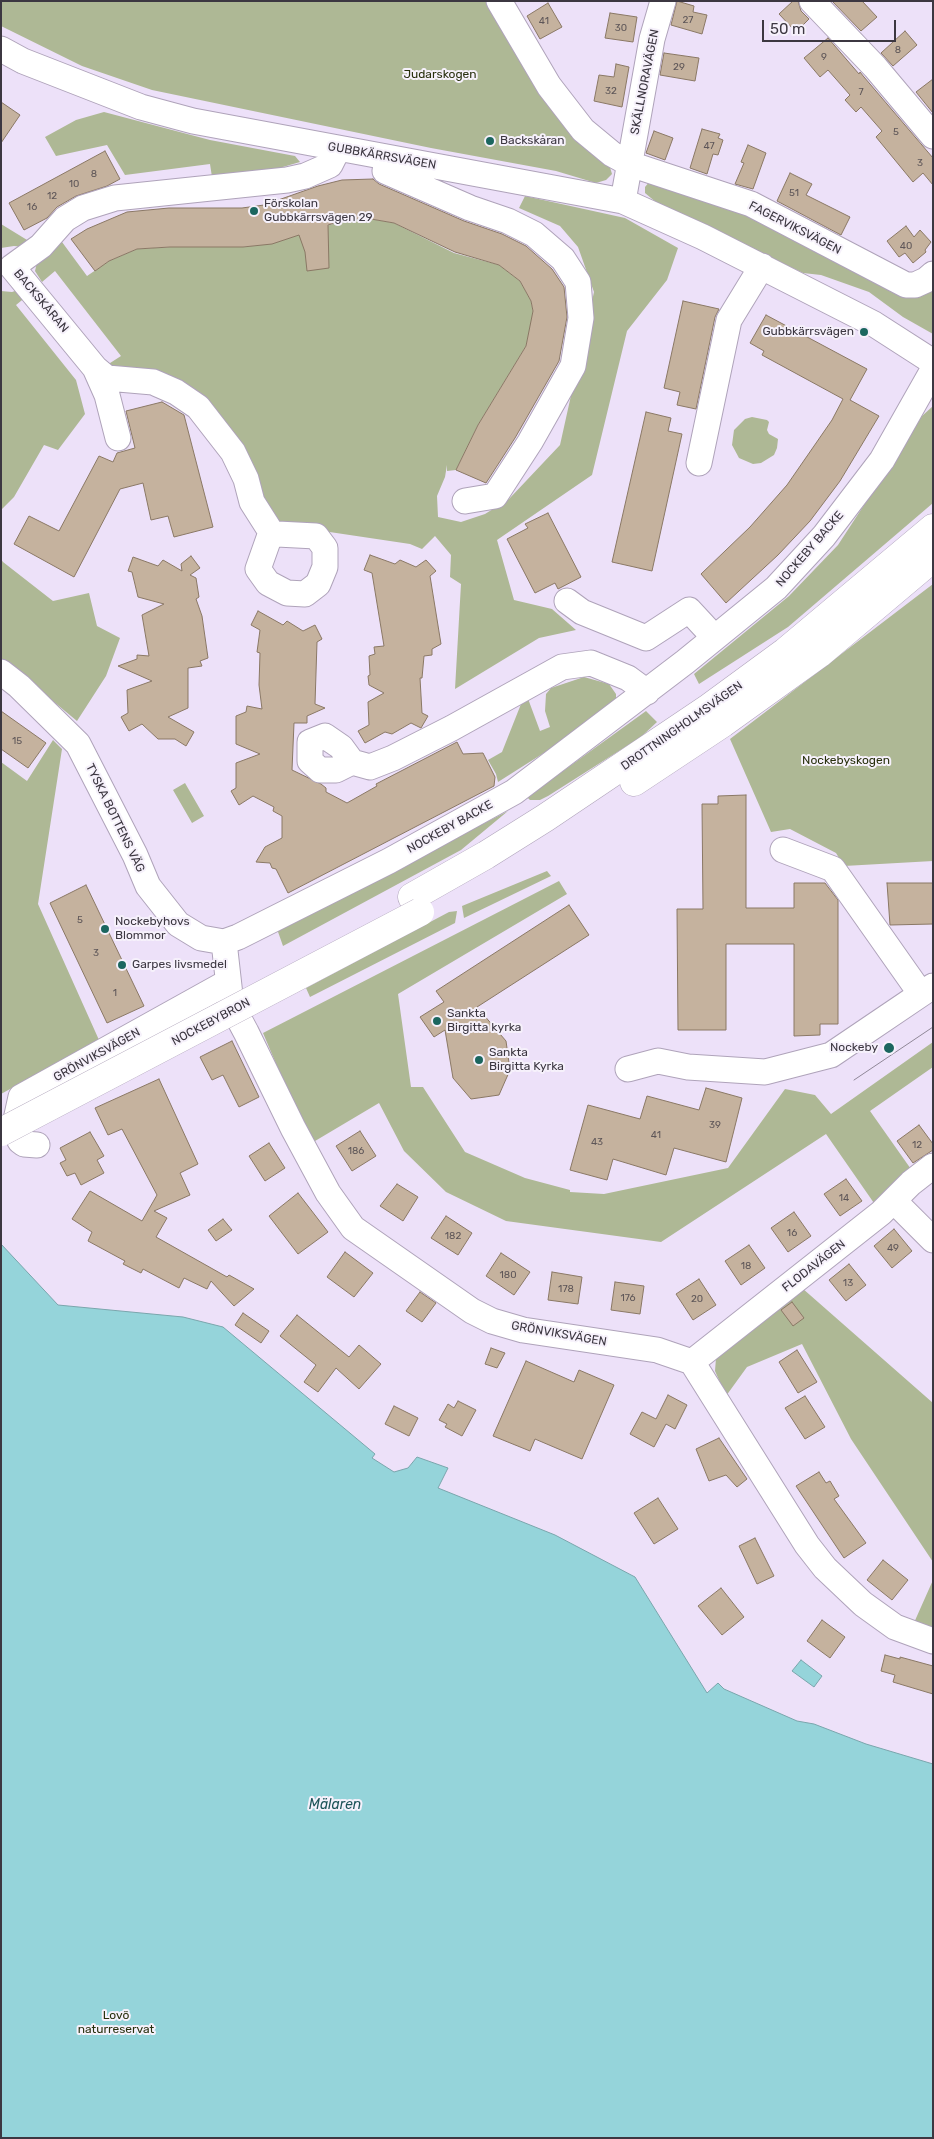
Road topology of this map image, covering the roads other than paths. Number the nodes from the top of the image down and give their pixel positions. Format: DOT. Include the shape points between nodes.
graph roads {
  1 [pos="499,1"];
  2 [pos="663,1"];
  3 [pos="812,1"];
  4 [pos="1,49"];
  5 [pos="933,136"];
  6 [pos="338,149"];
  7 [pos="389,158"];
  8 [pos="630,164"];
  9 [pos="623,201"];
  10 [pos="762,266"];
  11 [pos="930,277"];
  12 [pos="933,362"];
  13 [pos="95,368"];
  14 [pos="933,370"];
  15 [pos="118,438"];
  16 [pos="699,463"];
  17 [pos="465,501"];
  18 [pos="933,528"];
  19 [pos="273,536"];
  20 [pos="933,558"];
  21 [pos="567,601"];
  22 [pos="714,637"];
  23 [pos="1,672"];
  24 [pos="647,692"];
  25 [pos="352,762"];
  26 [pos="784,850"];
  27 [pos="416,904"];
  28 [pos="231,939"];
  29 [pos="228,982"];
  30 [pos="927,990"];
  31 [pos="628,1069"];
  32 [pos="1,1116"];
  33 [pos="1,1132"];
  34 [pos="37,1145"];
  35 [pos="933,1166"];
  36 [pos="894,1201"];
  37 [pos="933,1240"];
  38 [pos="692,1362"];
  39 [pos="933,1641"];
  1 -- 8 [label="street, FAGERVIKSVÄGEN" via="549,86 583,130"];
  2 -- 8 [label="street, SKÄLLNORAVÄGEN" via="652,39"];
  3 -- 5 [label="street"];
  4 -- 6 [label="street, GUBBKÄRRSVÄGEN" via="23,61 141,107 194,121"];
  6 -- 7 [label="street, GUBBKÄRRSVÄGEN"];
  6 -- 13 [label="street, BACKSKÅRAN" via="330,165 305,176 115,198 83,208 65,219 41,246 12,267"];
  7 -- 9 [label="street, GUBBKÄRRSVÄGEN"];
  7 -- 17 [label="street" via="385,171 534,234 562,259 578,282 581,318 573,366 495,496"];
  8 -- 9 [label="street"];
  8 -- 11 [label="street, FAGERVIKSVÄGEN" via="751,204 906,285 915,285"];
  9 -- 10 [label="street, GUBBKÄRRSVÄGEN"];
  10 -- 12 [label="street, GUBBKÄRRSVÄGEN" via="874,324"];
  10 -- 16 [label="street" via="729,320"];
  13 -- 15 [label="street" via="107,395"];
  13 -- 19 [label="street, BACKSKÅRAN" via="107,378 153,382 198,407 233,452 246,479 252,502"];
  14 -- 22 [label="street, NOCKEBY BACKE" via="882,460 824,536 776,588"];
  18 -- 27 [label="main road, DROTTNINGHOLMSVÄGEN" via="785,652 710,707"];
  20 -- 27 [label="main road, DROTTNINGHOLMSVÄGEN" via="819,654 723,723 495,871"];
  21 -- 22 [label="street" via="582,612 646,638 690,610"];
  22 -- 24 [label="street, NOCKEBY BACKE"];
  23 -- 28 [label="street, TYSKA BOTTENS VÄG" via="78,744 148,886 178,924 201,938"];
  24 -- 25 [label="street" via="628,678 591,663 562,667 393,758 370,767"];
  24 -- 28 [label="street, NOCKEBY BACKE" via="514,792 389,861"];
  26 -- 30 [label="street" via="833,869"];
  27 -- 32 [label="main road, NOCKEBYBRON"];
  27 -- 33 [label="main road, NOCKEBYBRON, bridge"];
  28 -- 29 [label="street, GRÖNVIKSVÄGEN"];
  29 -- 34 [label="street, GRÖNVIKSVÄGEN" via="21,1097 14,1129 24,1144"];
  29 -- 38 [label="street, GRÖNVIKSVÄGEN" via="231,1004 292,1128 328,1193 353,1228 472,1311 492,1321 523,1330 657,1350"];
  30 -- 31 [label="street" via="831,1055 765,1072 688,1067 658,1061"];
  35 -- 36 [label="street, FLODAVÄGEN"];
  36 -- 37 [label="street"];
  36 -- 38 [label="street, FLODAVÄGEN"];
  38 -- 39 [label="street" via="825,1568 863,1604 895,1627"];
}
